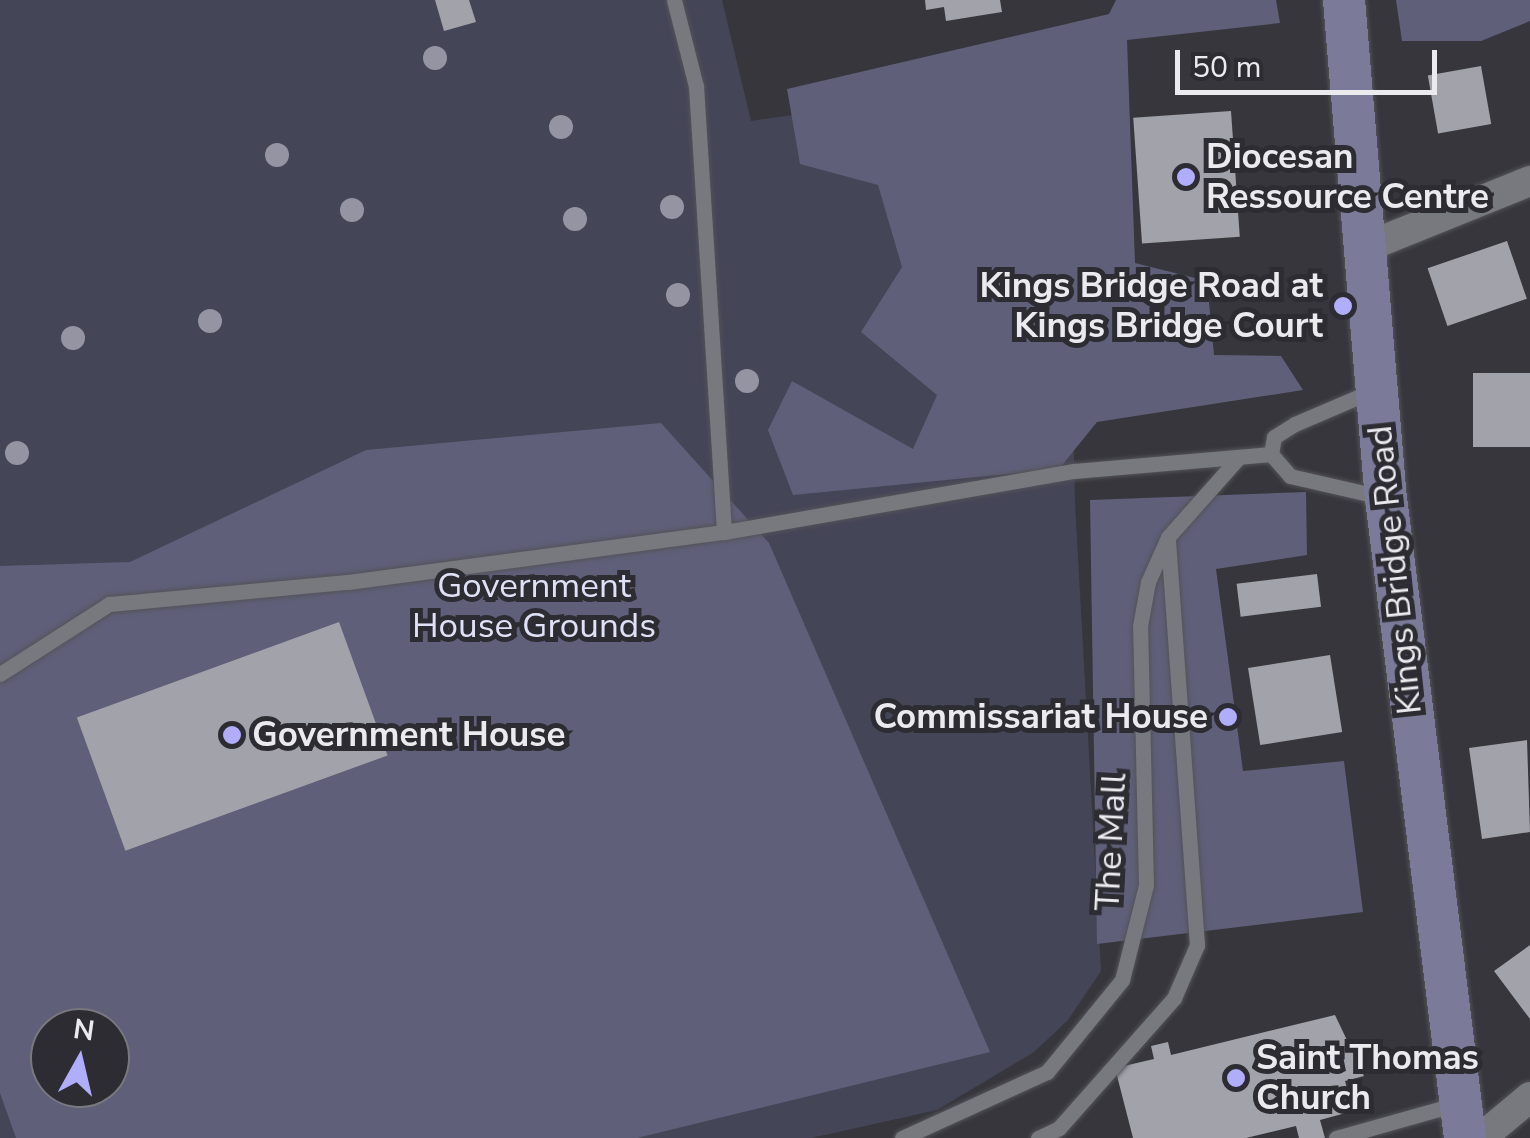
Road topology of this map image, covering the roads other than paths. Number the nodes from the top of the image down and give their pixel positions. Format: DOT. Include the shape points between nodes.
graph roads {
  1 [pos="674,0"];
  2 [pos="1344,0"];
  3 [pos="1530,181"];
  4 [pos="1364,248"];
  5 [pos="1378,388"];
  6 [pos="1271,454"];
  7 [pos="1238,457"];
  8 [pos="1386,498"];
  9 [pos="724,532"];
  10 [pos="1168,537"];
  11 [pos="0,674"];
  12 [pos="1530,1097"];
  13 [pos="1468,1127"];
  14 [pos="902,1138"];
  15 [pos="1038,1138"];
  16 [pos="1336,1138"];
  1 -- 9 [label="lane" via="696,86"];
  2 -- 4 [label="main road, Kings Bridge Road"];
  3 -- 4 [label="street"];
  4 -- 5 [label="main road, Kings Bridge Road"];
  5 -- 6 [label="lane" via="1274,437"];
  5 -- 8 [label="main road, Kings Bridge Road"];
  6 -- 7 [label="lane"];
  6 -- 8 [label="lane" via="1290,476"];
  7 -- 9 [label="lane" via="1074,472"];
  7 -- 10 [label="lane, The Mall"];
  8 -- 13 [label="main road, Kings Bridge Road"];
  9 -- 11 [label="lane" via="110,604"];
  10 -- 14 [label="lane, The Mall" via="1140,626 1146,884 1122,980 1047,1072"];
  10 -- 15 [label="lane" via="1196,946 1174,998 1059,1128"];
  12 -- 13 [label="street"];
  13 -- 16 [label="lane"];
}
